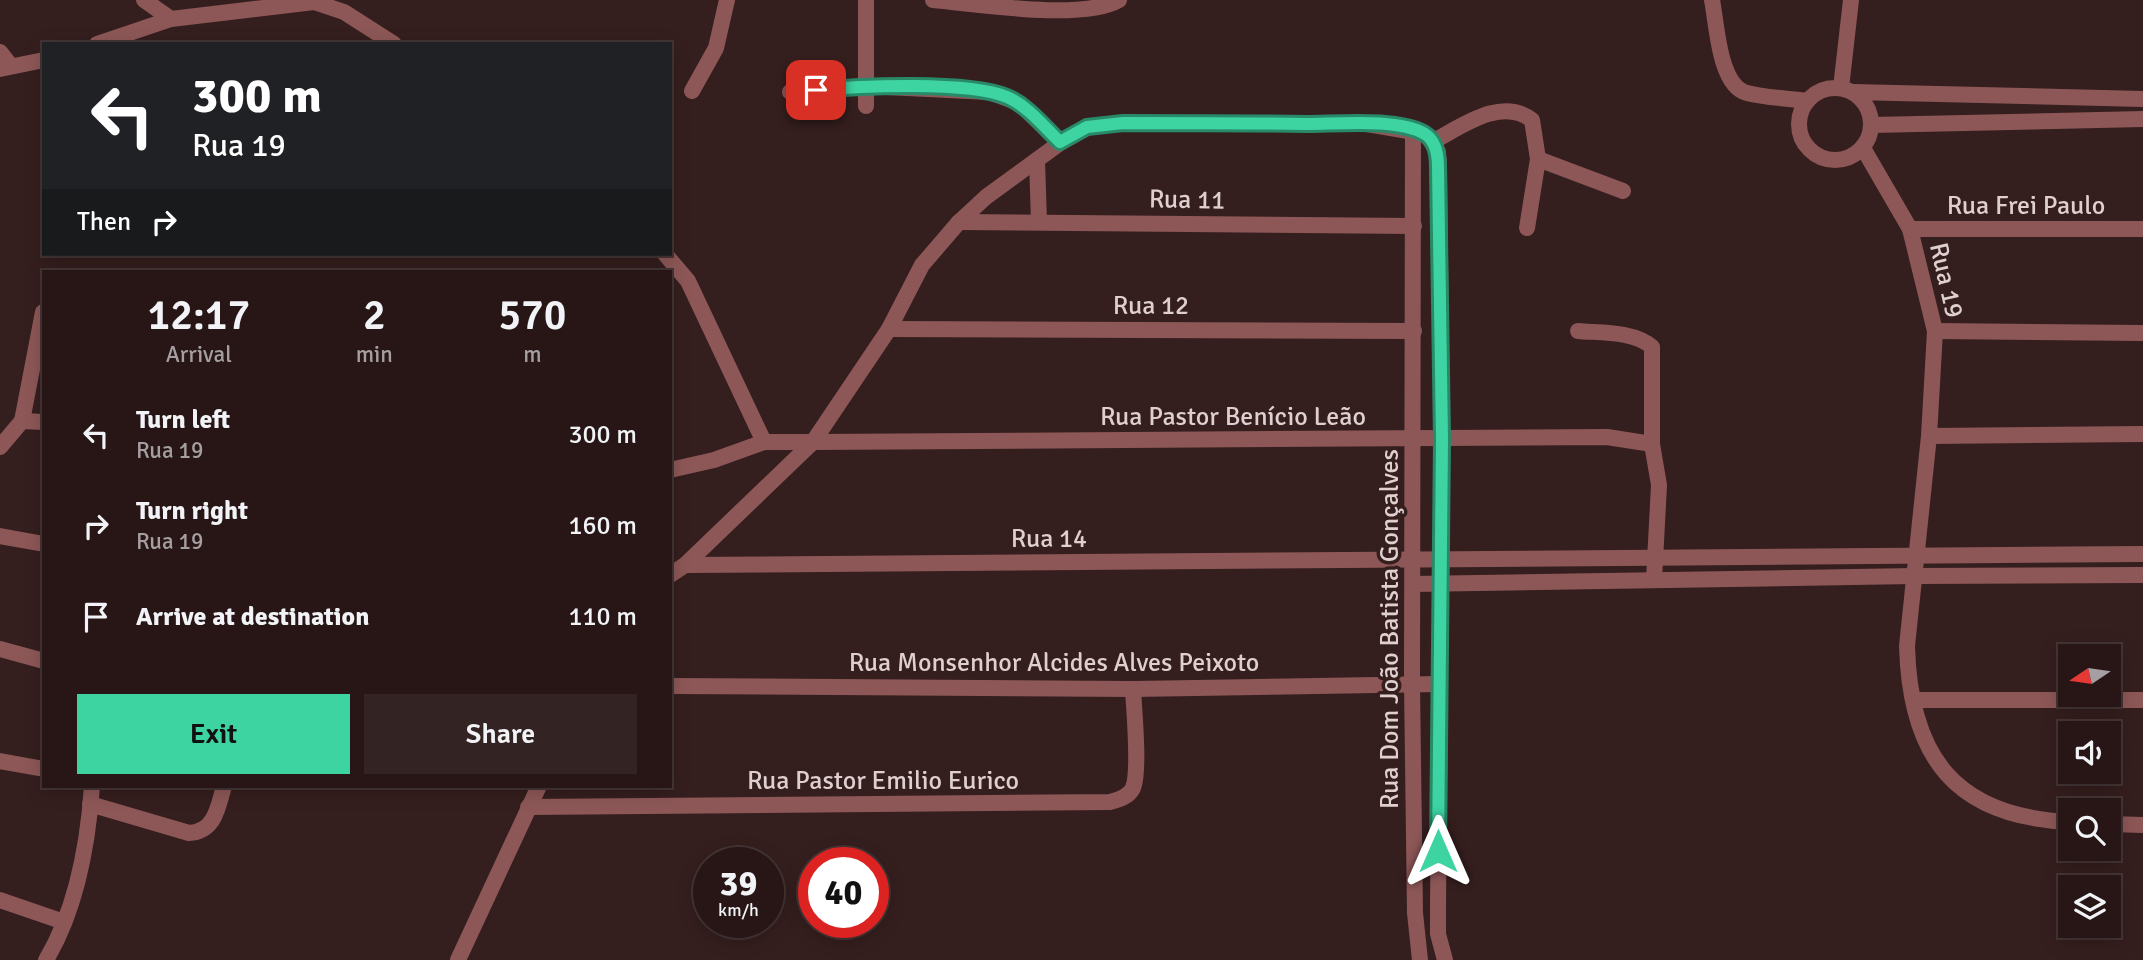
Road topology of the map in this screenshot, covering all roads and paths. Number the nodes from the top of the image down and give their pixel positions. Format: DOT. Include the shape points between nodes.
graph roads {
  1 [pos="144,0"];
  2 [pos="727,0"];
  3 [pos="866,0"];
  4 [pos="933,0"];
  5 [pos="1119,0"];
  6 [pos="1712,0"];
  7 [pos="1851,0"];
  8 [pos="314,1"];
  9 [pos="171,19"];
  10 [pos="103,42"];
  11 [pos="391,42"];
  12 [pos="0,52"];
  13 [pos="42,60"];
  14 [pos="6,68"];
  15 [pos="866,86"];
  16 [pos="1847,90"];
  17 [pos="692,91"];
  18 [pos="790,92"];
  19 [pos="2143,99"];
  20 [pos="1807,101"];
  21 [pos="866,106"];
  22 [pos="2143,119"];
  23 [pos="1871,125"];
  24 [pos="1424,135"];
  25 [pos="1060,142"];
  26 [pos="1863,148"];
  27 [pos="1538,159"];
  28 [pos="1037,160"];
  29 [pos="1623,191"];
  30 [pos="959,222"];
  31 [pos="1039,222"];
  32 [pos="1414,226"];
  33 [pos="1527,228"];
  34 [pos="1910,229"];
  35 [pos="2143,229"];
  36 [pos="667,256"];
  37 [pos="42,317"];
  38 [pos="889,328"];
  39 [pos="1413,331"];
  40 [pos="1578,331"];
  41 [pos="1934,331"];
  42 [pos="2143,333"];
  43 [pos="22,421"];
  44 [pos="42,422"];
  45 [pos="2143,434"];
  46 [pos="1928,436"];
  47 [pos="1413,440"];
  48 [pos="1442,440"];
  49 [pos="764,442"];
  50 [pos="813,442"];
  51 [pos="1652,444"];
  52 [pos="0,447"];
  53 [pos="672,470"];
  54 [pos="0,536"];
  55 [pos="42,544"];
  56 [pos="1916,555"];
  57 [pos="2143,555"];
  58 [pos="1655,559"];
  59 [pos="1414,561"];
  60 [pos="1440,561"];
  61 [pos="685,565"];
  62 [pos="672,574"];
  63 [pos="2143,575"];
  64 [pos="1914,576"];
  65 [pos="1654,580"];
  66 [pos="1440,583"];
  67 [pos="1413,584"];
  68 [pos="0,649"];
  69 [pos="42,660"];
  70 [pos="1412,684"];
  71 [pos="1438,684"];
  72 [pos="672,687"];
  73 [pos="1133,689"];
  74 [pos="1914,700"];
  75 [pos="2143,700"];
  76 [pos="0,761"];
  77 [pos="42,769"];
  78 [pos="92,788"];
  79 [pos="223,788"];
  80 [pos="538,788"];
  81 [pos="90,804"];
  82 [pos="528,807"];
  83 [pos="2058,821"];
  84 [pos="2121,824"];
  85 [pos="2143,825"];
  86 [pos="0,900"];
  87 [pos="64,922"];
  88 [pos="46,960"];
  89 [pos="458,960"];
  90 [pos="1420,960"];
  91 [pos="1444,960"];
  1 -- 9 [label="street"];
  2 -- 17 [label="street" via="716,48"];
  3 -- 15 [label="street"];
  4 -- 5 [label="street" via="1038,9 1095,9"];
  6 -- 20 [label="street" via="1724,62 1734,86 1745,93"];
  7 -- 16 [label="street"];
  8 -- 9 [label="street"];
  8 -- 11 [label="street" via="345,12"];
  9 -- 10 [label="street"];
  12 -- 14 [label="street"];
  13 -- 14 [label="street"];
  15 -- 18 [label="street"];
  15 -- 21 [label="street"];
  15 -- 25 [label="street" via="964,90 1007,97 1020,103"];
  16 -- 19 [label="street"];
  16 -- 20 [label="street" via="1828,88"];
  16 -- 23 [label="street" via="1867,106"];
  20 -- 26 [label="street" via="1798,124 1807,148 1817,156 1841,160"];
  22 -- 23 [label="street"];
  23 -- 26 [label="street"];
  24 -- 25 [label="street" via="1367,124 1123,123 1100,124"];
  24 -- 27 [label="street" via="1487,114 1515,112 1532,120"];
  24 -- 32 [label="street, Rua Dom João Batista Gonçalves"];
  24 -- 48 [label="street, Rua Dom João Batista Gonçalves" via="1437,152 1438,167"];
  25 -- 28 [label="street"];
  26 -- 34 [label="street, Rua 19"];
  27 -- 29 [label="street"];
  27 -- 33 [label="street"];
  28 -- 30 [label="street"];
  28 -- 31 [label="street"];
  30 -- 31 [label="street, Rua 11"];
  30 -- 38 [label="street" via="922,265"];
  31 -- 32 [label="street, Rua 11"];
  32 -- 39 [label="street, Rua Dom João Batista Gonçalves"];
  34 -- 35 [label="street, Rua Frei Paulo"];
  34 -- 41 [label="street, Rua 19"];
  36 -- 49 [label="street" via="688,281"];
  37 -- 43 [label="street"];
  38 -- 39 [label="street, Rua 12"];
  38 -- 50 [label="street"];
  39 -- 47 [label="street, Rua Dom João Batista Gonçalves"];
  40 -- 51 [label="street" via="1626,336 1652,347"];
  41 -- 42 [label="street"];
  41 -- 46 [label="street, Rua 19"];
  43 -- 44 [label="street"];
  43 -- 52 [label="street"];
  45 -- 46 [label="street"];
  46 -- 56 [label="street, Rua 19"];
  47 -- 48 [label="street, Rua Pastor Benício Leão"];
  47 -- 50 [label="street, Rua Pastor Benício Leão"];
  47 -- 59 [label="street, Rua Dom João Batista Gonçalves"];
  48 -- 51 [label="street, Rua Pastor Benício Leão" via="1607,438"];
  48 -- 60 [label="street, Rua Dom João Batista Gonçalves"];
  49 -- 50 [label="street, Rua Pastor Benício Leão"];
  49 -- 53 [label="street, Rua Pastor Benício Leão"];
  50 -- 61 [label="street"];
  51 -- 58 [label="street" via="1659,485"];
  54 -- 55 [label="street"];
  56 -- 57 [label="street, Rua 14"];
  56 -- 58 [label="street, Rua 14"];
  56 -- 64 [label="street"];
  58 -- 60 [label="street, Rua 14"];
  58 -- 65 [label="street"];
  59 -- 60 [label="street, Rua 14"];
  59 -- 61 [label="street, Rua 14"];
  59 -- 67 [label="street, Rua Dom João Batista Gonçalves"];
  60 -- 66 [label="street, Rua Dom João Batista Gonçalves"];
  61 -- 62 [label="street"];
  63 -- 64 [label="street"];
  64 -- 65 [label="street"];
  64 -- 74 [label="street" via="1908,673"];
  65 -- 66 [label="street"];
  66 -- 67 [label="street"];
  66 -- 71 [label="street, Rua Dom João Batista Gonçalves"];
  67 -- 70 [label="street, Rua Dom João Batista Gonçalves"];
  68 -- 69 [label="street"];
  70 -- 71 [label="street, Rua Monsenhor Alcides Alves Peixoto"];
  70 -- 73 [label="street, Rua Monsenhor Alcides Alves Peixoto"];
  70 -- 90 [label="street, Rua Dom João Batista Gonçalves" via="1415,913"];
  71 -- 91 [label="street, Rua Dom João Batista Gonçalves" via="1438,934"];
  72 -- 73 [label="street, Rua Monsenhor Alcides Alves Peixoto"];
  73 -- 82 [label="street, Rua Pastor Emilio Eurico" via="1132,790 1110,802"];
  74 -- 75 [label="street"];
  74 -- 83 [label="street" via="1925,741 1946,776 1974,799 2015,817"];
  76 -- 77 [label="street"];
  78 -- 81 [label="street"];
  79 -- 81 [label="street" via="216,814 200,832 189,833"];
  80 -- 82 [label="street"];
  81 -- 87 [label="street" via="80,867"];
  82 -- 89 [label="street"];
  84 -- 85 [label="street"];
  86 -- 87 [label="street"];
  87 -- 88 [label="street"];
}
